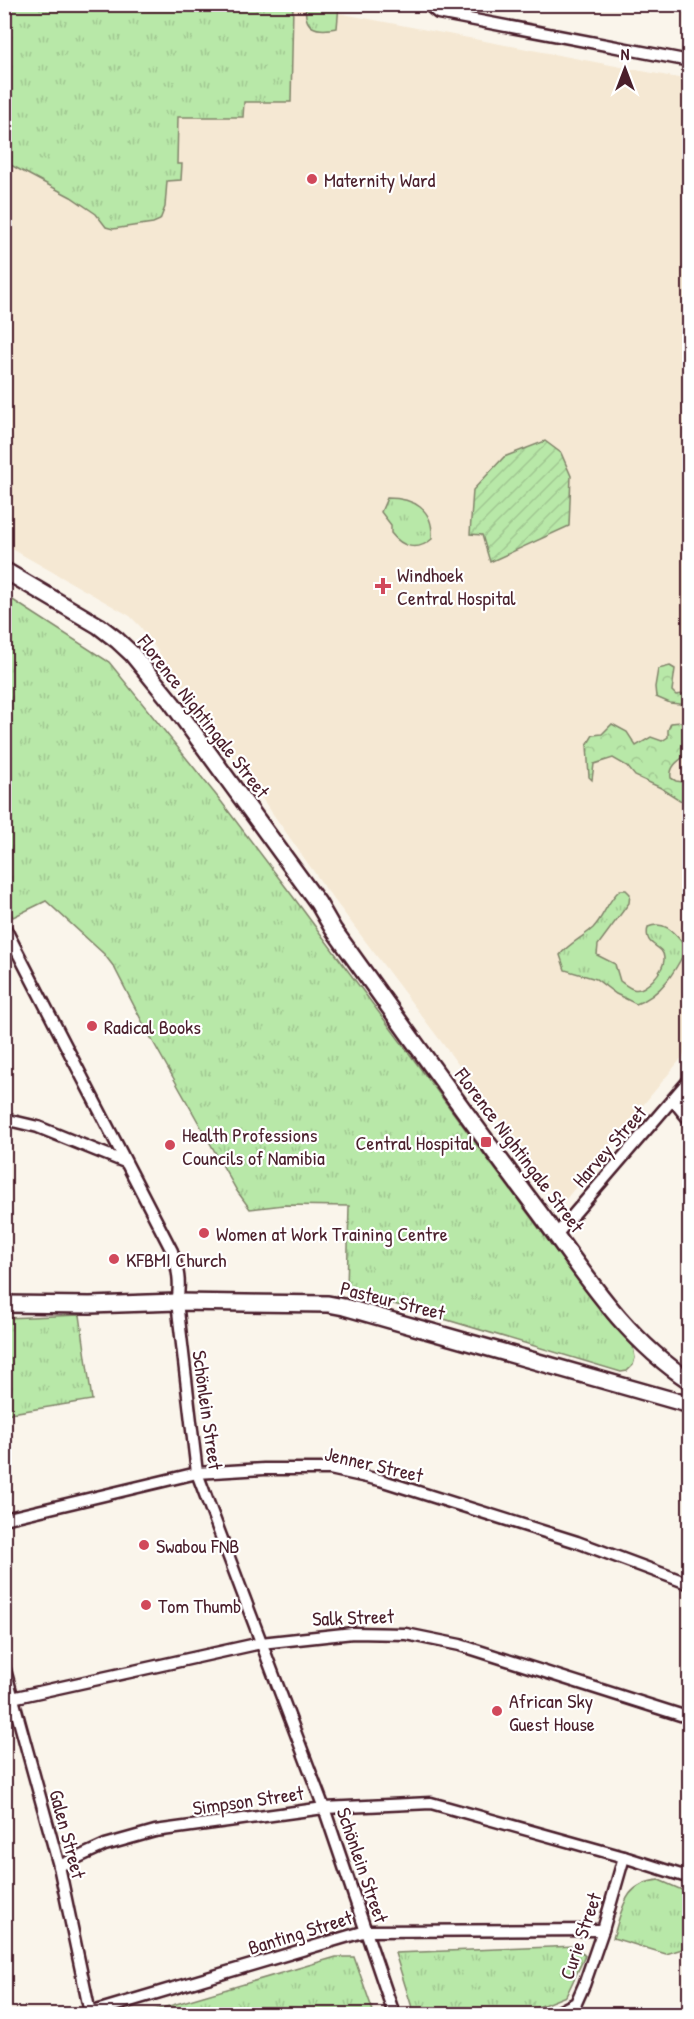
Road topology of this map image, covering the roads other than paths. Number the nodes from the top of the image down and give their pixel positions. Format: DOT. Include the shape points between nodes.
graph roads {
  1 [pos="425,5"];
  2 [pos="690,61"];
  3 [pos="4,570"];
  4 [pos="4,577"];
  5 [pos="4,926"];
  6 [pos="333,929"];
  7 [pos="690,1079"];
  8 [pos="673,1100"];
  9 [pos="4,1119"];
  10 [pos="690,1121"];
  11 [pos="125,1162"];
  12 [pos="556,1235"];
  13 [pos="177,1302"];
  14 [pos="4,1304"];
  15 [pos="685,1378"];
  16 [pos="666,1400"];
  17 [pos="690,1406"];
  18 [pos="197,1473"];
  19 [pos="4,1519"];
  20 [pos="690,1584"];
  21 [pos="261,1643"];
  22 [pos="4,1666"];
  23 [pos="12,1698"];
  24 [pos="690,1718"];
  25 [pos="324,1808"];
  26 [pos="624,1857"];
  27 [pos="59,1866"];
  28 [pos="690,1878"];
  29 [pos="603,1930"];
  30 [pos="366,1931"];
  31 [pos="88,2014"];
  32 [pos="394,2014"];
  33 [pos="555,2014"];
  1 -- 2 [label="street" via="438,13"];
  3 -- 6 [label="main road, Florence Nightingale Street" via="99,626 132,654 234,786"];
  4 -- 6 [label="main road, Florence Nightingale Street" via="93,630 125,658 312,907"];
  5 -- 11 [label="street, Schönlein Street"];
  6 -- 12 [label="main road, Florence Nightingale Street"];
  7 -- 8 [label="street, Harvey Street"];
  8 -- 10 [label="street"];
  8 -- 12 [label="street, Harvey Street"];
  9 -- 11 [label="street" via="38,1127"];
  11 -- 13 [label="street, Schönlein Street" via="178,1267"];
  12 -- 15 [label="main road, Florence Nightingale Street" via="626,1328"];
  13 -- 14 [label="main road, Pasteur Street"];
  13 -- 16 [label="main road, Pasteur Street" via="344,1307"];
  13 -- 18 [label="street, Schönlein Street"];
  15 -- 16 [label="main road" via="681,1392"];
  16 -- 17 [label="main road, Pasteur Street"];
  18 -- 19 [label="street, Jenner Street"];
  18 -- 20 [label="street, Jenner Street" via="330,1468 577,1542"];
  18 -- 21 [label="street, Schönlein Street"];
  21 -- 23 [label="street, Salk Street"];
  21 -- 24 [label="street, Salk Street" via="353,1633 434,1638"];
  21 -- 25 [label="street, Schönlein Street"];
  22 -- 23 [label="street, Galen Street"];
  23 -- 27 [label="street, Galen Street"];
  25 -- 26 [label="street, Simpson Street" via="441,1804"];
  25 -- 27 [label="street, Simpson Street" via="155,1831 105,1845"];
  25 -- 30 [label="street, Schönlein Street"];
  26 -- 28 [label="street, Simpson Street"];
  26 -- 29 [label="street, Curie Street"];
  27 -- 31 [label="street, Galen Street"];
  29 -- 30 [label="street, Banting Street"];
  29 -- 33 [label="street, Curie Street" via="576,2003"];
  30 -- 31 [label="street, Banting Street"];
  30 -- 32 [label="street, Schönlein Street"];
}
